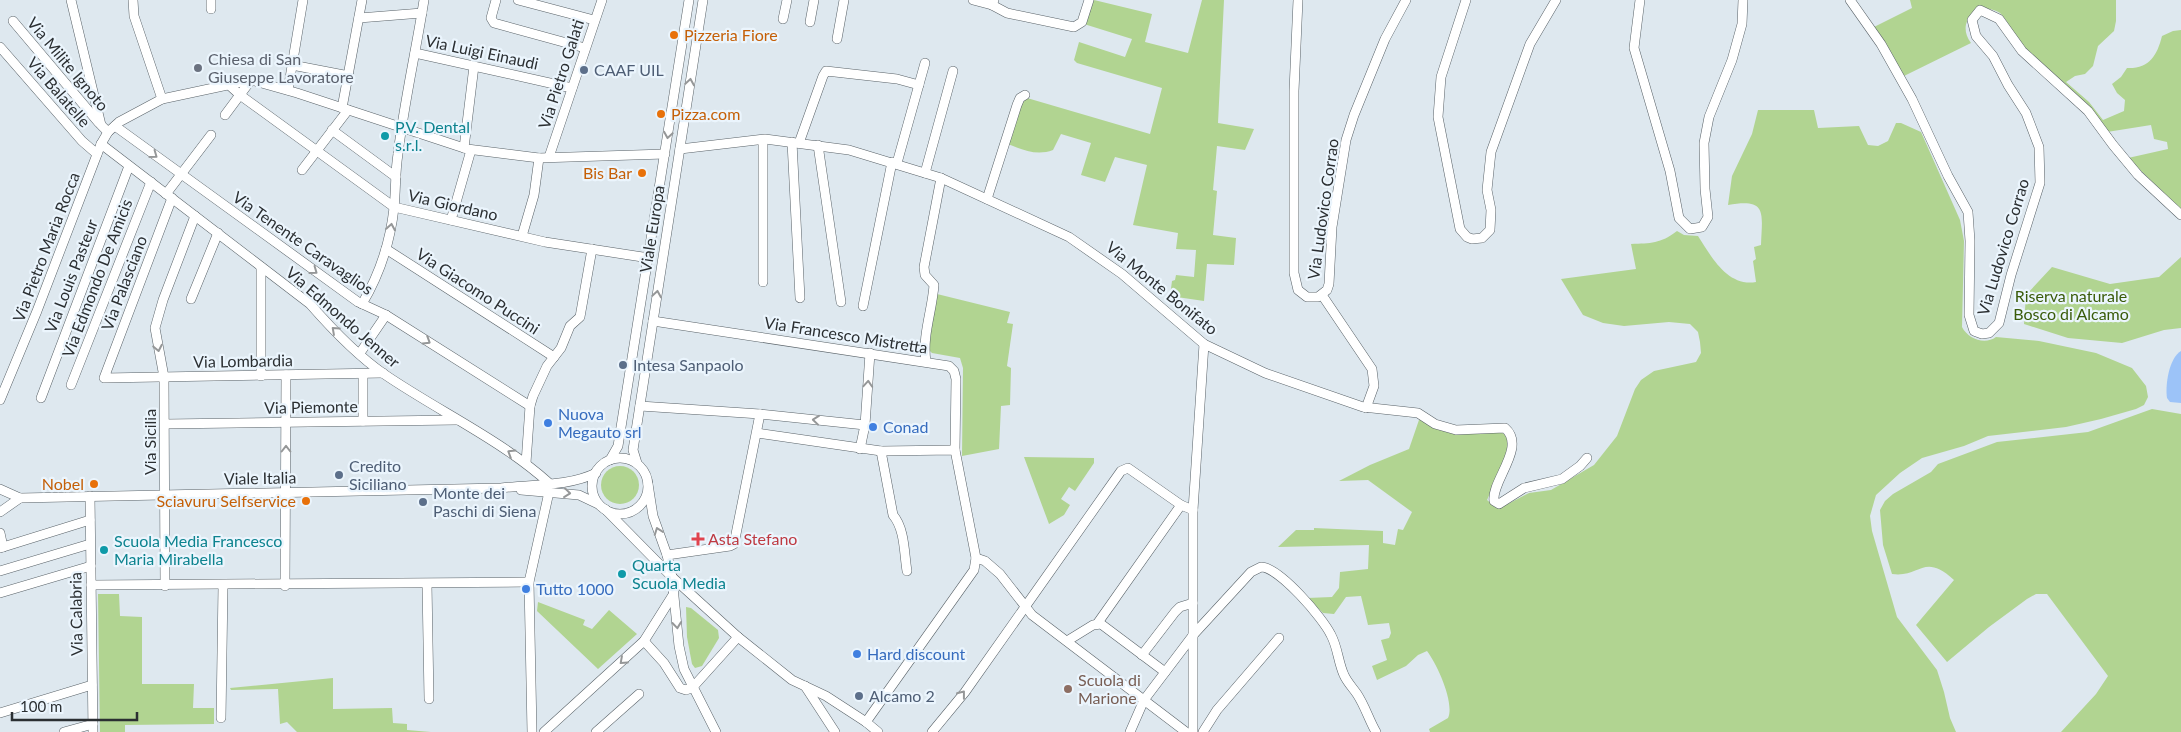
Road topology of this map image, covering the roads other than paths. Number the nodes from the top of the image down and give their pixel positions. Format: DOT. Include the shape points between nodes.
graph roads {
  1 [pos="71,0"];
  2 [pos="133,0"];
  3 [pos="303,0"];
  4 [pos="362,0"];
  5 [pos="424,0"];
  6 [pos="496,0"];
  7 [pos="518,0"];
  8 [pos="602,0"];
  9 [pos="689,0"];
  10 [pos="703,0"];
  11 [pos="787,0"];
  12 [pos="814,0"];
  13 [pos="844,0"];
  14 [pos="973,0"];
  15 [pos="1089,0"];
  16 [pos="1298,0"];
  17 [pos="1406,0"];
  18 [pos="1466,0"];
  19 [pos="1556,0"];
  20 [pos="1640,0"];
  21 [pos="1743,0"];
  22 [pos="1850,0"];
  23 [pos="993,2"];
  24 [pos="422,13"];
  25 [pos="359,18"];
  26 [pos="783,19"];
  27 [pos="594,20"];
  28 [pos="13,21"];
  29 [pos="810,22"];
  30 [pos="837,39"];
  31 [pos="0,47"];
  32 [pos="585,48"];
  33 [pos="415,53"];
  34 [pos="925,62"];
  35 [pos="292,64"];
  36 [pos="474,66"];
  37 [pos="953,71"];
  38 [pos="349,76"];
  39 [pos="251,80"];
  40 [pos="228,84"];
  41 [pos="919,85"];
  42 [pos="572,88"];
  43 [pos="288,90"];
  44 [pos="240,95"];
  45 [pos="1025,95"];
  46 [pos="162,98"];
  47 [pos="345,109"];
  48 [pos="225,115"];
  49 [pos="101,125"];
  50 [pos="402,128"];
  51 [pos="112,129"];
  52 [pos="332,130"];
  53 [pos="210,135"];
  54 [pos="762,140"];
  55 [pos="795,142"];
  56 [pos="101,144"];
  57 [pos="818,145"];
  58 [pos="467,149"];
  59 [pos="680,149"];
  60 [pos="317,151"];
  61 [pos="97,154"];
  62 [pos="664,154"];
  63 [pos="549,157"];
  64 [pos="539,158"];
  65 [pos="895,163"];
  66 [pos="130,166"];
  67 [pos="302,170"];
  68 [pos="925,173"];
  69 [pos="181,174"];
  70 [pos="396,177"];
  71 [pos="940,178"];
  72 [pos="151,182"];
  73 [pos="169,196"];
  74 [pos="988,199"];
  75 [pos="394,207"];
  76 [pos="2181,215"];
  77 [pos="195,216"];
  78 [pos="451,220"];
  79 [pos="218,233"];
  80 [pos="522,236"];
  81 [pos="386,249"];
  82 [pos="592,249"];
  83 [pos="649,258"];
  84 [pos="261,267"];
  85 [pos="763,282"];
  86 [pos="1322,294"];
  87 [pos="800,298"];
  88 [pos="190,299"];
  89 [pos="841,302"];
  90 [pos="362,304"];
  91 [pos="863,306"];
  92 [pos="386,315"];
  93 [pos="653,321"];
  94 [pos="1204,344"];
  95 [pos="360,352"];
  96 [pos="870,353"];
  97 [pos="554,357"];
  98 [pos="926,362"];
  99 [pos="383,373"];
  100 [pos="363,374"];
  101 [pos="286,375"];
  102 [pos="261,376"];
  103 [pos="164,377"];
  104 [pos="104,378"];
  105 [pos="71,385"];
  106 [pos="41,398"];
  107 [pos="0,400"];
  108 [pos="530,406"];
  109 [pos="640,406"];
  110 [pos="1366,408"];
  111 [pos="760,414"];
  112 [pos="458,420"];
  113 [pos="363,422"];
  114 [pos="286,423"];
  115 [pos="165,424"];
  116 [pos="865,425"];
  117 [pos="757,433"];
  118 [pos="860,449"];
  119 [pos="955,450"];
  120 [pos="881,451"];
  121 [pos="1587,458"];
  122 [pos="610,460"];
  123 [pos="526,463"];
  124 [pos="637,463"];
  125 [pos="596,473"];
  126 [pos="648,484"];
  127 [pos="549,488"];
  128 [pos="0,489"];
  129 [pos="285,493"];
  130 [pos="165,495"];
  131 [pos="90,496"];
  132 [pos="20,498"];
  133 [pos="1181,505"];
  134 [pos="602,507"];
  135 [pos="1193,510"];
  136 [pos="0,512"];
  137 [pos="90,520"];
  138 [pos="0,534"];
  139 [pos="90,544"];
  140 [pos="2,547"];
  141 [pos="667,555"];
  142 [pos="976,558"];
  143 [pos="91,566"];
  144 [pos="0,571"];
  145 [pos="907,571"];
  146 [pos="672,577"];
  147 [pos="529,582"];
  148 [pos="427,584"];
  149 [pos="91,586"];
  150 [pos="165,586"];
  151 [pos="222,586"];
  152 [pos="286,586"];
  153 [pos="0,593"];
  154 [pos="674,595"];
  155 [pos="1193,603"];
  156 [pos="1025,606"];
  157 [pos="1096,624"];
  158 [pos="1194,634"];
  159 [pos="738,637"];
  160 [pos="1279,638"];
  161 [pos="1067,641"];
  162 [pos="644,642"];
  163 [pos="1142,655"];
  164 [pos="1165,672"];
  165 [pos="92,685"];
  166 [pos="805,685"];
  167 [pos="692,687"];
  168 [pos="639,694"];
  169 [pos="429,699"];
  170 [pos="1144,700"];
  171 [pos="0,713"];
  172 [pos="222,718"];
  173 [pos="866,722"];
  174 [pos="93,728"];
  175 [pos="64,732"];
  176 [pos="532,732"];
  177 [pos="544,732"];
  178 [pos="596,732"];
  179 [pos="716,732"];
  180 [pos="835,732"];
  181 [pos="878,732"];
  182 [pos="932,732"];
  183 [pos="1130,732"];
  184 [pos="1186,732"];
  185 [pos="1193,732"];
  186 [pos="1203,732"];
  187 [pos="1376,732"];
  1 -- 49 [label="street"];
  2 -- 46 [label="street" via="134,16"];
  3 -- 35 [label="street"];
  4 -- 25 [label="street"];
  5 -- 24 [label="street"];
  6 -- 32 [label="street" via="491,18 494,23"];
  7 -- 27 [label="street"];
  8 -- 27 [label="street, Via Pietro Galati"];
  9 -- 62 [label="street, Viale Europa, one-way"];
  59 -- 10 [label="street, Viale Europa, one-way"];
  11 -- 26 [label="street"];
  12 -- 29 [label="street"];
  13 -- 30 [label="street"];
  14 -- 23 [label="street"];
  15 -- 23 [label="street" via="1082,22 1074,27 1007,13"];
  16 -- 86 [label="street, Via Ludovico Corrao" via="1294,91 1294,279 1302,294 1312,298"];
  17 -- 86 [label="street, Via Ludovico Corrao" via="1384,40 1346,140 1332,228 1329,284"];
  18 -- 19 [label="street" via="1442,77 1438,118 1460,229 1467,237 1477,239 1487,234 1491,225 1487,190 1491,152 1530,44"];
  20 -- 21 [label="street" via="1634,48 1670,171 1679,218 1690,229 1702,227 1708,217 1704,143 1709,117 1732,60 1742,24"];
  22 -- 76 [label="street, Via Ludovico Corrao" via="1881,44 1968,212 1969,315 1974,331 1990,333 1998,323 2040,183 2039,147 2026,113 1993,56 1976,36 1972,20 1980,10 2000,19 2022,51 2088,111 2138,175"];
  24 -- 25 [label="street"];
  24 -- 33 [label="street"];
  25 -- 38 [label="street"];
  27 -- 32 [label="street, Via Pietro Galati"];
  28 -- 49 [label="street, Via Milite Ignoto"];
  31 -- 61 [label="street, Via Balatelle"];
  32 -- 42 [label="street, Via Pietro Galati"];
  33 -- 36 [label="street, Via Luigi Einaudi"];
  33 -- 50 [label="street"];
  34 -- 41 [label="street"];
  35 -- 38 [label="street"];
  35 -- 43 [label="street"];
  36 -- 42 [label="street, Via Luigi Einaudi"];
  36 -- 58 [label="street"];
  37 -- 68 [label="street"];
  38 -- 47 [label="street"];
  39 -- 40 [label="street"];
  39 -- 43 [label="street"];
  39 -- 44 [label="street"];
  40 -- 44 [label="street, Via Giordano"];
  40 -- 46 [label="street"];
  41 -- 55 [label="street" via="897,79 826,71"];
  41 -- 65 [label="street"];
  42 -- 63 [label="street, Via Pietro Galati"];
  43 -- 47 [label="street"];
  44 -- 48 [label="street"];
  44 -- 60 [label="street, Via Giordano"];
  45 -- 74 [label="street" via="1017,105"];
  46 -- 51 [label="street"];
  47 -- 50 [label="street"];
  47 -- 52 [label="street"];
  49 -- 51 [label="street, Via Milite Ignoto"];
  50 -- 58 [label="street"];
  50 -- 70 [label="street"];
  51 -- 56 [label="street, Via Pietro Maria Rocca"];
  51 -- 69 [label="street, Via Tenente Caravaglios, one-way"];
  52 -- 60 [label="street"];
  52 -- 70 [label="street"];
  53 -- 69 [label="street, Via Palasciano"];
  54 -- 55 [label="street, Via Monte Bonifato"];
  54 -- 59 [label="street, Via Monte Bonifato"];
  54 -- 85 [label="street"];
  55 -- 57 [label="street, Via Monte Bonifato"];
  55 -- 87 [label="street"];
  56 -- 61 [label="street, Via Pietro Maria Rocca"];
  56 -- 66 [label="street, Via Edmondo Jenner"];
  57 -- 65 [label="street, Via Monte Bonifato"];
  57 -- 89 [label="street"];
  58 -- 64 [label="street"];
  58 -- 78 [label="street"];
  93 -- 59 [label="street, Viale Europa, one-way"];
  60 -- 67 [label="street"];
  60 -- 75 [label="street, Via Giordano"];
  61 -- 107 [label="street, Via Pietro Maria Rocca"];
  62 -- 63 [label="street"];
  62 -- 83 [label="street, Viale Europa"];
  63 -- 64 [label="street"];
  64 -- 80 [label="street" via="534,195"];
  65 -- 68 [label="street, Via Monte Bonifato"];
  65 -- 91 [label="street"];
  66 -- 72 [label="street, Via Edmondo Jenner"];
  66 -- 106 [label="street, Via Louis Pasteur"];
  68 -- 71 [label="street, Via Monte Bonifato"];
  69 -- 73 [label="street, Via Palasciano"];
  69 -- 90 [label="street, Via Tenente Caravaglios, one-way"];
  70 -- 75 [label="street"];
  71 -- 74 [label="street, Via Monte Bonifato"];
  71 -- 98 [label="street" via="924,267 925,275 934,285 925,331"];
  72 -- 73 [label="street, Via Edmondo Jenner"];
  72 -- 105 [label="street, Via Edmondo De Amicis"];
  73 -- 77 [label="street, Via Edmondo Jenner"];
  73 -- 104 [label="street, Via Palasciano"];
  74 -- 94 [label="street, Via Monte Bonifato" via="1087,248"];
  75 -- 78 [label="street, Via Giordano"];
  81 -- 75 [label="street, one-way"];
  77 -- 79 [label="street, Via Edmondo Jenner"];
  77 -- 103 [label="street, Via Sicilia, one-way" via="155,328"];
  78 -- 80 [label="street, Via Giordano"];
  79 -- 84 [label="street, Via Edmondo Jenner"];
  79 -- 88 [label="street"];
  80 -- 82 [label="street, Via Giordano"];
  81 -- 90 [label="street" via="374,284"];
  81 -- 97 [label="street, Via Giacomo Puccini"];
  82 -- 83 [label="street, Via Giordano"];
  82 -- 97 [label="street" via="580,318 570,326"];
  83 -- 122 [label="street, Viale Europa" via="618,446"];
  95 -- 84 [label="street, Via Edmondo Jenner, one-way" via="310,304"];
  84 -- 102 [label="street"];
  86 -- 110 [label="street" via="1372,369 1374,386"];
  90 -- 92 [label="street, Via Tenente Caravaglios"];
  92 -- 95 [label="street"];
  92 -- 108 [label="street, Via Tenente Caravaglios, one-way"];
  93 -- 96 [label="street, Via Francesco Mistretta"];
  93 -- 109 [label="street, Viale Europa"];
  94 -- 110 [label="street, Via Monte Bonifato" via="1265,373"];
  94 -- 135 [label="street"];
  95 -- 99 [label="street, Via Edmondo Jenner"];
  96 -- 98 [label="street, Via Francesco Mistretta"];
  116 -- 96 [label="street, one-way"];
  97 -- 108 [label="street"];
  98 -- 119 [label="street, Via Francesco Mistretta" via="949,366 954,371"];
  99 -- 100 [label="street, Via Lombardia"];
  99 -- 112 [label="street, Via Edmondo Jenner"];
  100 -- 101 [label="street, Via Lombardia"];
  100 -- 113 [label="street"];
  101 -- 102 [label="street, Via Lombardia"];
  101 -- 114 [label="street"];
  102 -- 103 [label="street, Via Lombardia"];
  103 -- 104 [label="street, Via Lombardia"];
  103 -- 115 [label="street, Via Sicilia"];
  108 -- 123 [label="street"];
  109 -- 111 [label="street"];
  109 -- 124 [label="street, Viale Europa" via="633,450"];
  110 -- 121 [label="street, Via Monte Bonifato" via="1418,414 1456,430 1500,427 1508,430 1510,455 1494,498 1499,504 1524,488 1562,479"];
  116 -- 111 [label="street, one-way"];
  111 -- 117 [label="street"];
  112 -- 113 [label="street, Via Piemonte"];
  123 -- 112 [label="street, Via Edmondo Jenner, one-way"];
  113 -- 114 [label="street, Via Piemonte"];
  114 -- 115 [label="street, Via Piemonte"];
  129 -- 114 [label="street, one-way"];
  115 -- 130 [label="street, Via Sicilia"];
  116 -- 118 [label="street"];
  117 -- 118 [label="street"];
  117 -- 141 [label="street" via="734,544"];
  118 -- 120 [label="street"];
  119 -- 120 [label="street"];
  119 -- 142 [label="street"];
  120 -- 145 [label="street"];
  122 -- 124 [label="street" via="629,459"];
  122 -- 125 [label="street"];
  123 -- 127 [label="street, Via Edmondo Jenner"];
  124 -- 126 [label="street" via="643,469"];
  125 -- 127 [label="street, Viale Italia"];
  125 -- 134 [label="street" via="593,490"];
  126 -- 134 [label="street" via="644,501 630,512 613,513"];
  141 -- 126 [label="street, one-way" via="653,516"];
  127 -- 129 [label="street, Viale Italia"];
  127 -- 134 [label="street, Viale Italia, one-way" via="579,495"];
  127 -- 147 [label="street"];
  128 -- 132 [label="street, Viale Italia"];
  129 -- 130 [label="street, Viale Italia"];
  129 -- 152 [label="street"];
  130 -- 131 [label="street, Viale Italia"];
  130 -- 150 [label="street, Via Sicilia"];
  131 -- 132 [label="street, Viale Italia"];
  131 -- 137 [label="street, Via Calabria"];
  132 -- 136 [label="street"];
  133 -- 135 [label="street"];
  133 -- 156 [label="street" via="1125,468"];
  133 -- 157 [label="street"];
  134 -- 146 [label="street"];
  135 -- 155 [label="street"];
  137 -- 139 [label="street, Via Calabria"];
  137 -- 140 [label="street"];
  138 -- 140 [label="street"];
  139 -- 143 [label="street, Via Calabria"];
  139 -- 144 [label="street"];
  141 -- 146 [label="street"];
  142 -- 156 [label="street" via="1000,574"];
  142 -- 173 [label="street" via="974,570"];
  143 -- 149 [label="street, Via Calabria"];
  143 -- 153 [label="street"];
  146 -- 154 [label="street"];
  146 -- 159 [label="street"];
  147 -- 148 [label="street"];
  147 -- 176 [label="street"];
  148 -- 152 [label="street"];
  148 -- 169 [label="street"];
  149 -- 150 [label="street"];
  149 -- 165 [label="street, Via Calabria"];
  150 -- 151 [label="street"];
  151 -- 152 [label="street"];
  151 -- 172 [label="street"];
  154 -- 162 [label="street"];
  154 -- 167 [label="street, one-way" via="679,646"];
  155 -- 158 [label="street"];
  155 -- 163 [label="street" via="1175,612"];
  156 -- 161 [label="street"];
  182 -- 156 [label="street, one-way" via="965,692"];
  157 -- 161 [label="street"];
  157 -- 163 [label="street" via="1101,624"];
  158 -- 164 [label="street"];
  158 -- 185 [label="street"];
  158 -- 187 [label="street" via="1256,568 1270,569 1299,594 1327,626 1345,677"];
  159 -- 166 [label="street" via="792,680"];
  159 -- 167 [label="street"];
  160 -- 186 [label="street"];
  161 -- 170 [label="street"];
  162 -- 167 [label="street" via="664,663 680,688"];
  162 -- 177 [label="street, one-way"];
  163 -- 164 [label="street"];
  164 -- 170 [label="street"];
  165 -- 171 [label="street"];
  165 -- 174 [label="street, Via Calabria"];
  166 -- 173 [label="street"];
  166 -- 180 [label="street"];
  167 -- 179 [label="street"];
  168 -- 178 [label="street"];
  170 -- 183 [label="street"];
  170 -- 184 [label="street"];
  173 -- 181 [label="street"];
  174 -- 175 [label="street"];
}
